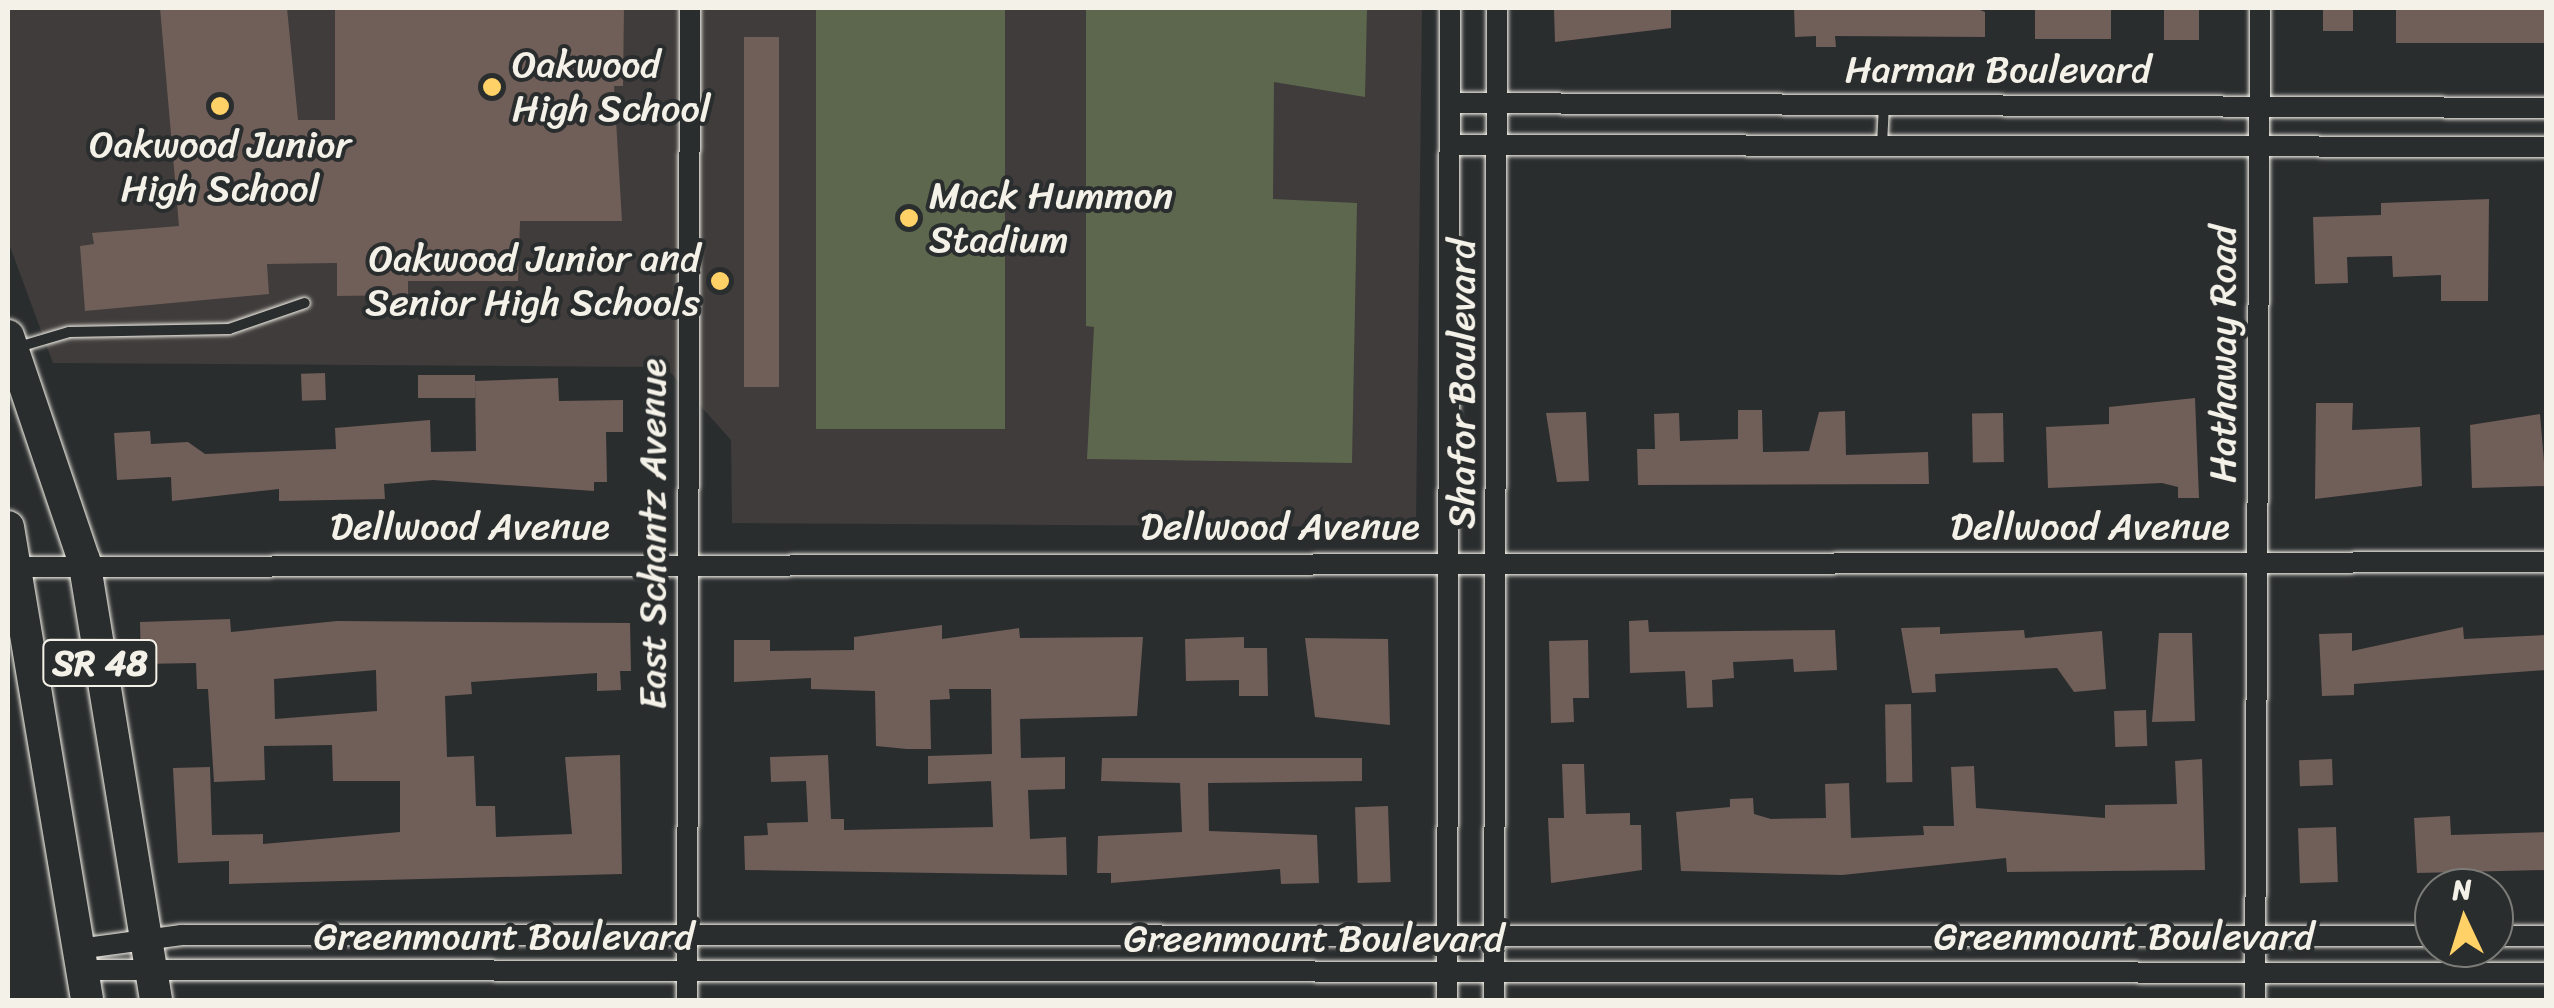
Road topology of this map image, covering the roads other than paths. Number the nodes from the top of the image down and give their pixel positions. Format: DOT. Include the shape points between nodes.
graph roads {
  1 [pos="690,8"];
  2 [pos="1450,8"];
  3 [pos="1498,8"];
  4 [pos="2260,8"];
  5 [pos="1450,102"];
  6 [pos="1496,104"];
  7 [pos="1884,104"];
  8 [pos="2259,107"];
  9 [pos="2546,108"];
  10 [pos="2259,144"];
  11 [pos="1450,146"];
  12 [pos="1496,146"];
  13 [pos="1882,146"];
  14 [pos="2546,147"];
  15 [pos="305,303"];
  16 [pos="11,342"];
  17 [pos="8,527"];
  18 [pos="84,560"];
  19 [pos="1450,562"];
  20 [pos="1498,562"];
  21 [pos="2257,562"];
  22 [pos="2546,562"];
  23 [pos="688,563"];
  24 [pos="14,567"];
  25 [pos="2256,935"];
  26 [pos="1494,936"];
  27 [pos="2414,936"];
  28 [pos="2514,936"];
  29 [pos="2546,936"];
  30 [pos="1448,938"];
  31 [pos="688,939"];
  32 [pos="147,953"];
  33 [pos="688,972"];
  34 [pos="2256,972"];
  35 [pos="2546,973"];
  36 [pos="82,974"];
  37 [pos="1448,974"];
  38 [pos="1494,975"];
  39 [pos="156,1000"];
  40 [pos="687,1000"];
  41 [pos="1448,1000"];
  42 [pos="1494,1000"];
  43 [pos="2255,1000"];
  1 -- 23 [label="street, East Schantz Avenue"];
  2 -- 5 [label="street, Shafor Boulevard"];
  3 -- 6 [label="street, Shafor Boulevard"];
  4 -- 8 [label="street, Hathaway Road"];
  5 -- 6 [label="street, Harman Boulevard"];
  5 -- 11 [label="street, Shafor Boulevard"];
  6 -- 7 [label="street, Harman Boulevard"];
  6 -- 12 [label="street, Shafor Boulevard"];
  7 -- 8 [label="street, Harman Boulevard"];
  7 -- 13 [label="lane"];
  8 -- 9 [label="street, Harman Boulevard"];
  8 -- 10 [label="street, Hathaway Road"];
  10 -- 13 [label="street, Harman Boulevard"];
  10 -- 14 [label="street, Harman Boulevard"];
  10 -- 21 [label="street, Hathaway Road"];
  11 -- 12 [label="street, Harman Boulevard"];
  11 -- 19 [label="street, Shafor Boulevard"];
  12 -- 13 [label="street, Harman Boulevard"];
  12 -- 20 [label="street, Shafor Boulevard"];
  15 -- 16 [label="lane" via="229,329 69,332"];
  16 -- 18 [label="main road, SR 48"];
  17 -- 24 [label="main road, SR 48"];
  18 -- 23 [label="street, Dellwood Avenue"];
  18 -- 24 [label="street, Dellwood Avenue"];
  18 -- 32 [label="main road, SR 48"];
  19 -- 20 [label="street, Dellwood Avenue"];
  19 -- 23 [label="street, Dellwood Avenue"];
  19 -- 30 [label="street, Shafor Boulevard"];
  20 -- 21 [label="street, Dellwood Avenue"];
  20 -- 26 [label="street, Shafor Boulevard"];
  21 -- 22 [label="street, Dellwood Avenue"];
  21 -- 25 [label="street, Hathaway Road"];
  23 -- 31 [label="street, East Schantz Avenue"];
  24 -- 36 [label="main road, SR 48"];
  25 -- 26 [label="street, Greenmount Boulevard"];
  25 -- 27 [label="street, Greenmount Boulevard"];
  25 -- 34 [label="street, Hathaway Road"];
  26 -- 30 [label="street, Greenmount Boulevard"];
  26 -- 38 [label="street, Shafor Boulevard"];
  28 -- 29 [label="street"];
  30 -- 31 [label="street, Greenmount Boulevard"];
  30 -- 37 [label="street, Shafor Boulevard"];
  31 -- 32 [label="street, Greenmount Boulevard"];
  31 -- 33 [label="street, East Schantz Avenue"];
  32 -- 33 [label="street, Greenmount Boulevard"];
  32 -- 36 [label="street, Greenmount Boulevard"];
  32 -- 36 [label="street, Greenmount Boulevard"];
  32 -- 39 [label="main road, SR 48"];
  33 -- 37 [label="street, Greenmount Boulevard"];
  33 -- 40 [label="street, East Schantz Avenue"];
  34 -- 35 [label="street, Greenmount Boulevard"];
  34 -- 38 [label="street, Greenmount Boulevard"];
  34 -- 43 [label="street, Hathaway Road"];
  37 -- 38 [label="street, Greenmount Boulevard"];
  37 -- 41 [label="street, Shafor Boulevard"];
  38 -- 42 [label="street, Shafor Boulevard"];
}
